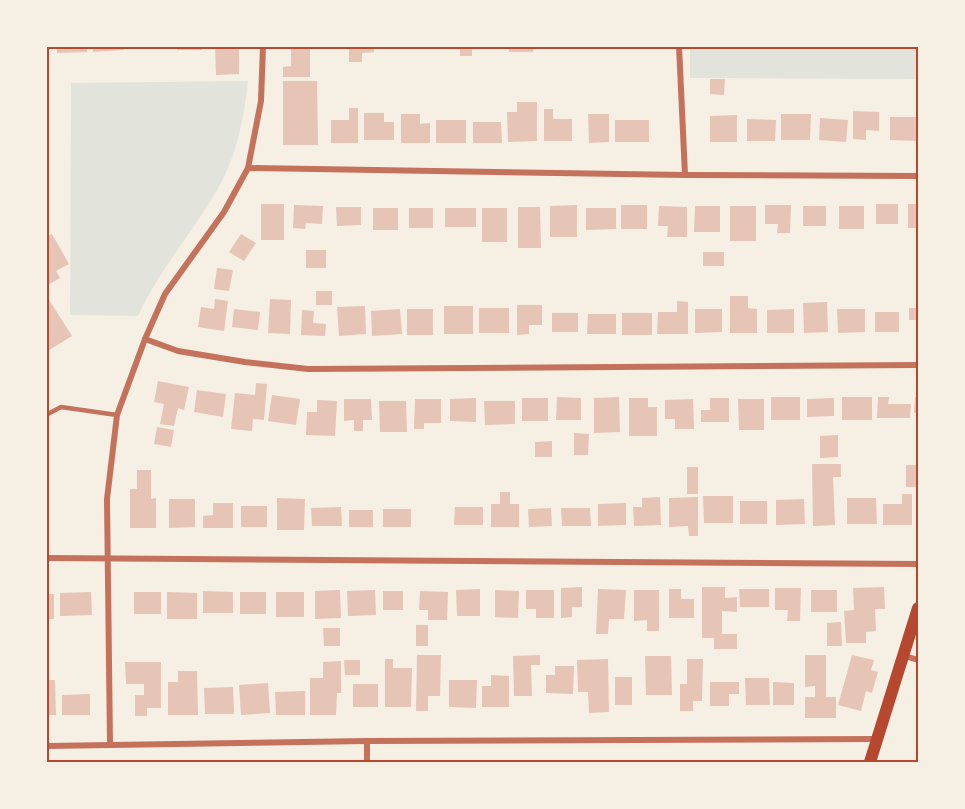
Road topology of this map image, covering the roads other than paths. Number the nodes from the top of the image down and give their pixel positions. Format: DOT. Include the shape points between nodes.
graph roads {
  1 [pos="263,46"];
  2 [pos="679,46"];
  3 [pos="248,168"];
  4 [pos="685,175"];
  5 [pos="918,176"];
  6 [pos="145,339"];
  7 [pos="918,365"];
  8 [pos="46,415"];
  9 [pos="117,415"];
  10 [pos="107,557"];
  11 [pos="46,558"];
  12 [pos="918,564"];
  13 [pos="918,608"];
  14 [pos="905,656"];
  15 [pos="918,660"];
  16 [pos="876,739"];
  17 [pos="367,741"];
  18 [pos="110,744"];
  19 [pos="46,746"];
  20 [pos="367,762"];
  21 [pos="870,762"];
  1 -- 3 [label="street" via="261,101"];
  2 -- 4 [label="street"];
  3 -- 4 [label="street"];
  3 -- 6 [label="street" via="224,212 165,294"];
  4 -- 5 [label="street"];
  6 -- 7 [label="street" via="178,351 308,369"];
  6 -- 9 [label="street"];
  8 -- 9 [label="lane" via="61,406"];
  9 -- 10 [label="street" via="107,499"];
  10 -- 11 [label="street"];
  10 -- 12 [label="street"];
  10 -- 18 [label="street"];
  13 -- 14 [label="main road"];
  14 -- 15 [label="street"];
  14 -- 16 [label="main road"];
  16 -- 17 [label="street"];
  16 -- 21 [label="main road"];
  17 -- 18 [label="street"];
  17 -- 20 [label="street"];
  18 -- 19 [label="street"];
}
